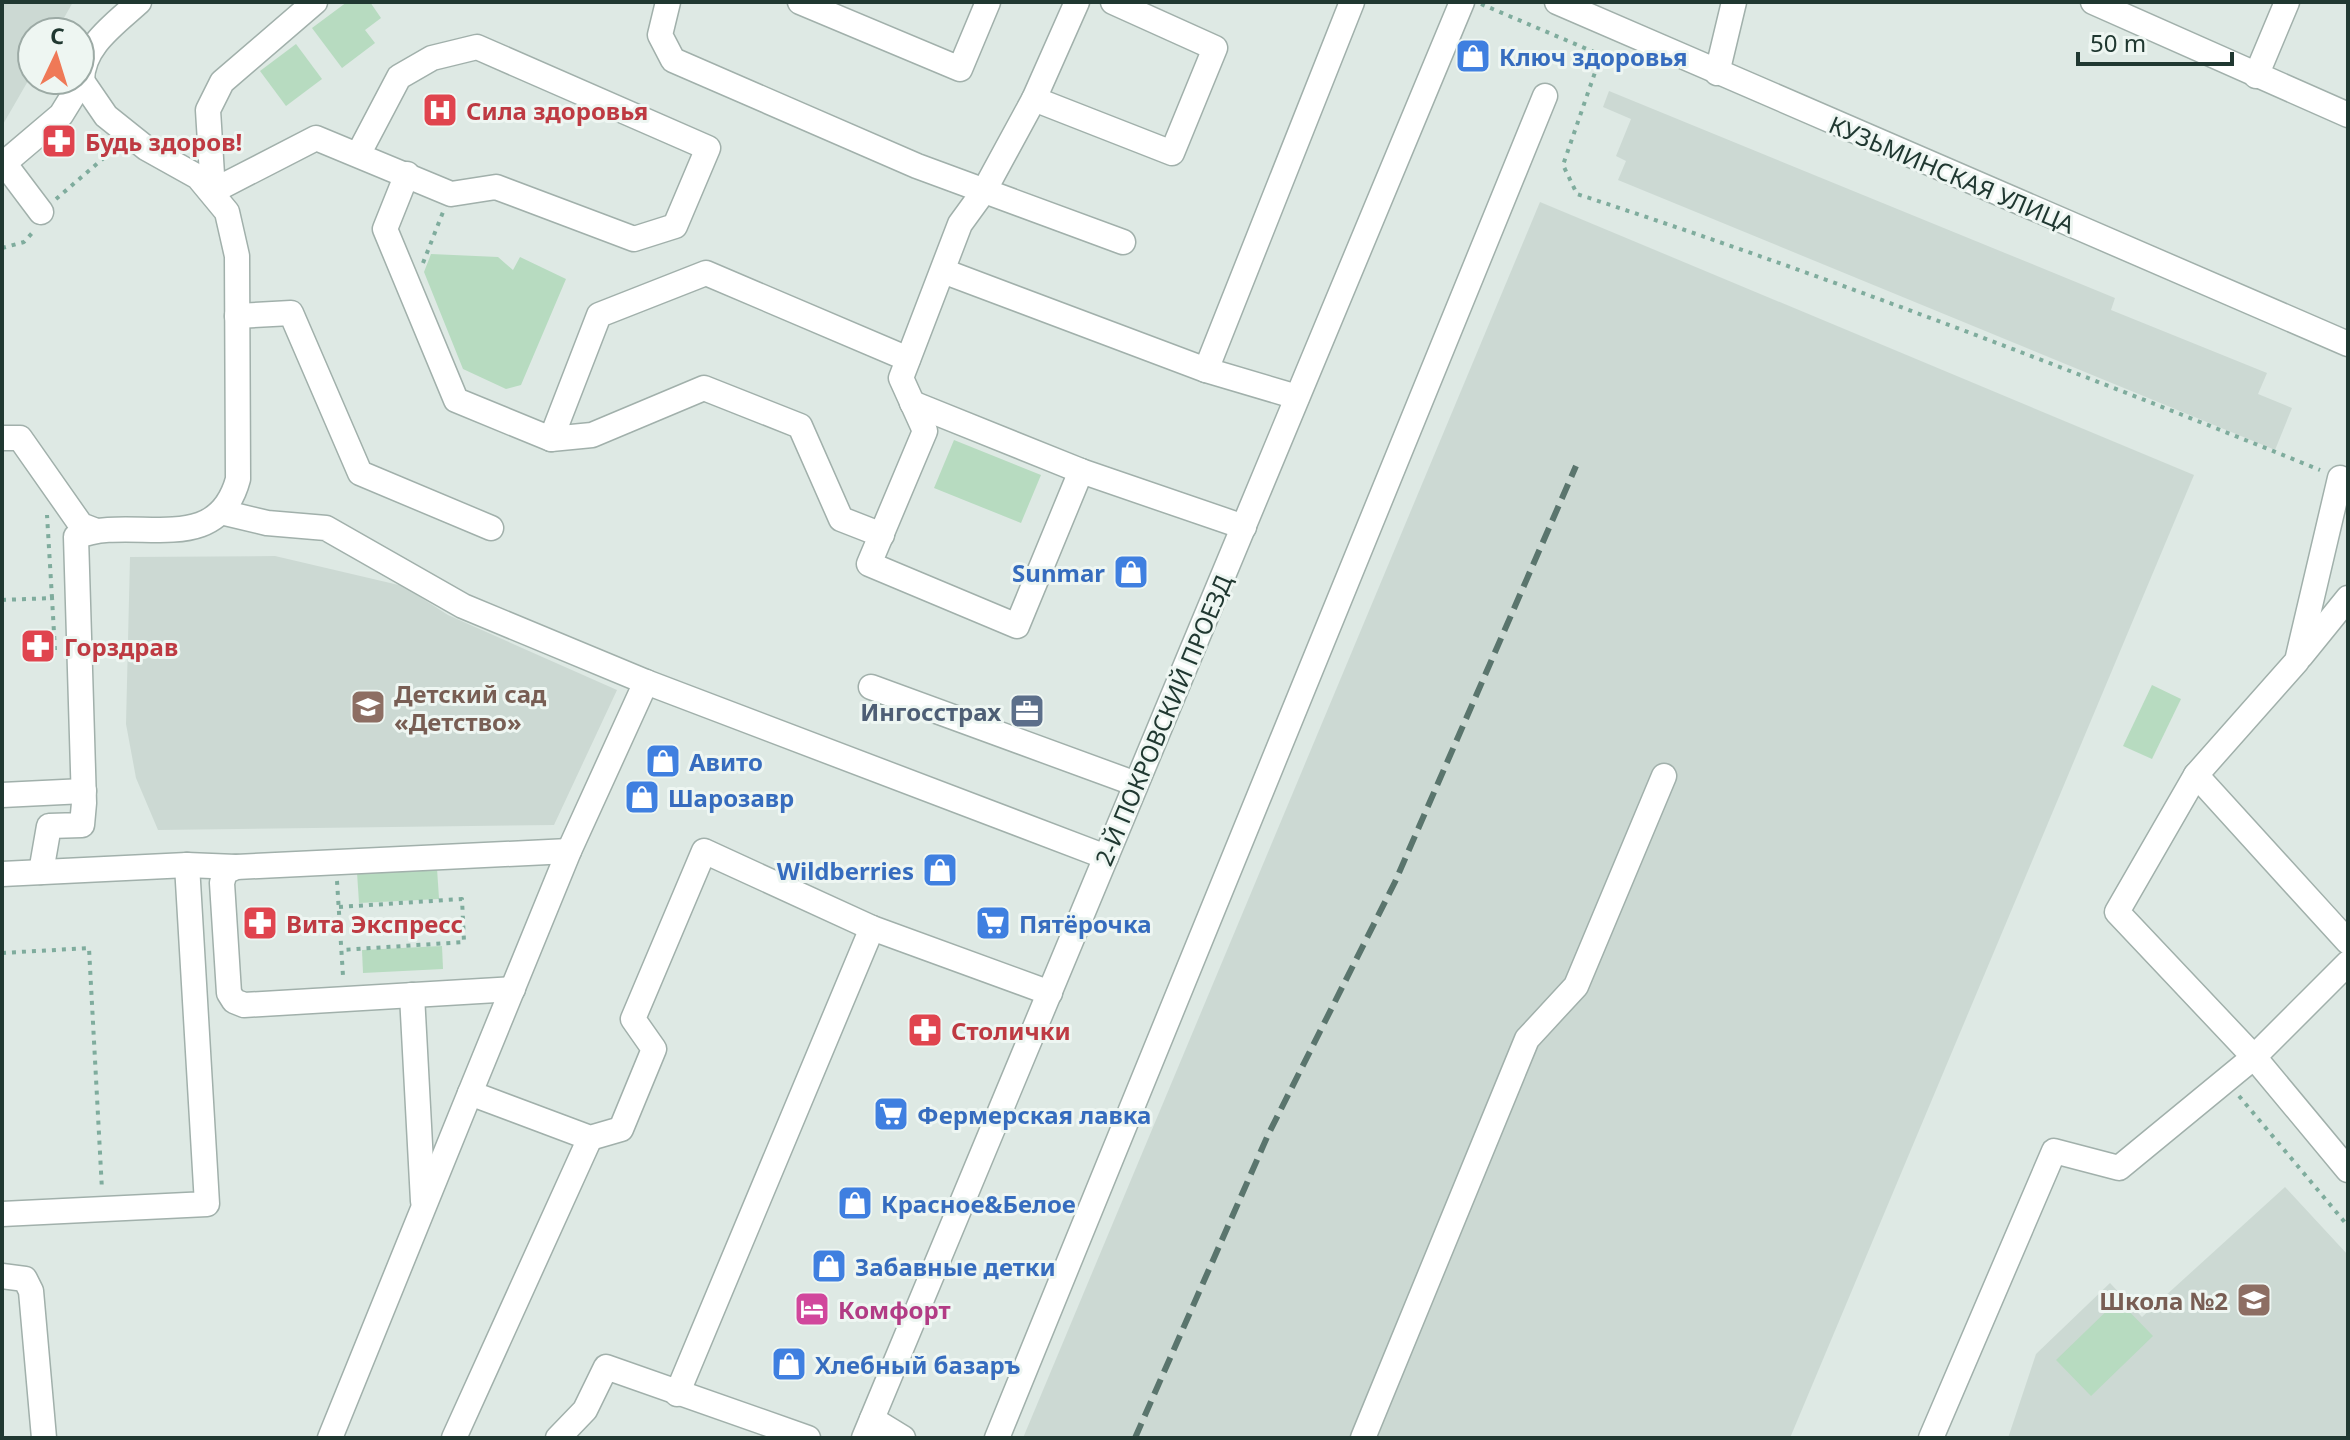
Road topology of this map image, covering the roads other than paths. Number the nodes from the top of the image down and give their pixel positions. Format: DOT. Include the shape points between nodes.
graph roads {
  1 [pos="139,2"];
  2 [pos="315,2"];
  3 [pos="668,2"];
  4 [pos="800,2"];
  5 [pos="988,2"];
  6 [pos="1077,2"];
  7 [pos="1113,2"];
  8 [pos="1352,2"];
  9 [pos="1557,2"];
  10 [pos="1734,2"];
  11 [pos="2093,2"];
  12 [pos="2287,2"];
  13 [pos="1468,4"];
  14 [pos="96,43"];
  15 [pos="1717,73"];
  16 [pos="2256,76"];
  17 [pos="73,96"];
  18 [pos="92,96"];
  19 [pos="1545,96"];
  20 [pos="1034,99"];
  21 [pos="2348,115"];
  22 [pos="359,153"];
  23 [pos="3,164"];
  24 [pos="407,174"];
  25 [pos="213,191"];
  26 [pos="984,191"];
  27 [pos="41,212"];
  28 [pos="1123,242"];
  29 [pos="943,271"];
  30 [pos="237,316"];
  31 [pos="2348,344"];
  32 [pos="908,359"];
  33 [pos="1206,370"];
  34 [pos="1297,397"];
  35 [pos="912,403"];
  36 [pos="2,438"];
  37 [pos="551,439"];
  38 [pos="1081,471"];
  39 [pos="2340,478"];
  40 [pos="221,512"];
  41 [pos="1244,527"];
  42 [pos="491,528"];
  43 [pos="94,530"];
  44 [pos="882,535"];
  45 [pos="2348,598"];
  46 [pos="2297,661"];
  47 [pos="646,682"];
  48 [pos="871,687"];
  49 [pos="2196,775"];
  50 [pos="1664,776"];
  51 [pos="1136,784"];
  52 [pos="84,791"];
  53 [pos="2,795"];
  54 [pos="569,851"];
  55 [pos="1106,857"];
  56 [pos="187,865"];
  57 [pos="236,867"];
  58 [pos="41,872"];
  59 [pos="2,874"];
  60 [pos="872,928"];
  61 [pos="2348,942"];
  62 [pos="2348,963"];
  63 [pos="513,989"];
  64 [pos="1050,993"];
  65 [pos="412,995"];
  66 [pos="244,1005"];
  67 [pos="195,1008"];
  68 [pos="2254,1057"];
  69 [pos="470,1093"];
  70 [pos="590,1138"];
  71 [pos="2348,1170"];
  72 [pos="424,1208"];
  73 [pos="2,1214"];
  74 [pos="2,1276"];
  75 [pos="677,1394"];
  76 [pos="868,1429"];
  77 [pos="44,1438"];
  78 [pos="330,1438"];
  79 [pos="454,1438"];
  80 [pos="558,1438"];
  81 [pos="808,1438"];
  82 [pos="903,1438"];
  83 [pos="997,1438"];
  84 [pos="1363,1438"];
  85 [pos="1931,1438"];
  1 -- 14 [label="street"];
  2 -- 25 [label="street" via="222,82 208,110"];
  3 -- 26 [label="street" via="660,35 673,60"];
  4 -- 5 [label="street" via="960,69"];
  6 -- 20 [label="street"];
  7 -- 20 [label="street" via="1215,48 1172,153"];
  8 -- 33 [label="street"];
  9 -- 15 [label="street, КУЗЬМИНСКАЯ УЛИЦА"];
  10 -- 15 [label="street"];
  11 -- 16 [label="street"];
  12 -- 16 [label="street"];
  13 -- 34 [label="street, 2-Й ПОКРОВСКИЙ ПРОЕЗД"];
  15 -- 31 [label="street, КУЗЬМИНСКАЯ УЛИЦА"];
  16 -- 21 [label="street"];
  17 -- 23 [label="street" via="61,115"];
  18 -- 25 [label="street" via="106,116 130,135"];
  19 -- 83 [label="street"];
  20 -- 26 [label="street"];
  22 -- 24 [label="street"];
  22 -- 24 [label="street" via="399,77 432,58 477,47 708,148 675,226 634,239 496,187 451,194"];
  22 -- 25 [label="street" via="316,138"];
  23 -- 27 [label="street"];
  24 -- 37 [label="street" via="385,229 456,400"];
  25 -- 30 [label="street" via="227,212 237,256"];
  26 -- 28 [label="street"];
  26 -- 29 [label="street" via="960,224"];
  29 -- 32 [label="street"];
  29 -- 33 [label="street"];
  30 -- 40 [label="street" via="238,479"];
  30 -- 42 [label="street" via="291,313 360,473"];
  32 -- 35 [label="street" via="901,378"];
  32 -- 37 [label="street" via="706,273 599,315"];
  33 -- 34 [label="street"];
  34 -- 41 [label="street, 2-Й ПОКРОВСКИЙ ПРОЕЗД"];
  35 -- 38 [label="street"];
  35 -- 44 [label="street" via="925,431"];
  36 -- 43 [label="street" via="20,438 81,525"];
  37 -- 44 [label="street" via="592,435 704,388 800,426 841,519"];
  38 -- 41 [label="street"];
  38 -- 44 [label="street" via="1017,626 869,564"];
  39 -- 46 [label="street"];
  40 -- 43 [label="street" via="179,530"];
  40 -- 47 [label="street" via="326,528 463,606"];
  41 -- 51 [label="street, 2-Й ПОКРОВСКИЙ ПРОЕЗД"];
  43 -- 52 [label="street" via="76,537"];
  45 -- 46 [label="street"];
  46 -- 49 [label="street"];
  47 -- 54 [label="street"];
  47 -- 55 [label="street"];
  48 -- 51 [label="street"];
  49 -- 61 [label="street"];
  49 -- 68 [label="street" via="2117,912"];
  50 -- 84 [label="street" via="1576,986 1527,1039"];
  51 -- 55 [label="street, 2-Й ПОКРОВСКИЙ ПРОЕЗД"];
  52 -- 53 [label="street"];
  52 -- 58 [label="street" via="82,825 49,826"];
  54 -- 57 [label="street"];
  54 -- 63 [label="street"];
  55 -- 64 [label="street, 2-Й ПОКРОВСКИЙ ПРОЕЗД"];
  56 -- 57 [label="street"];
  56 -- 58 [label="street"];
  56 -- 67 [label="street"];
  57 -- 66 [label="street" via="225,872 222,883 229,993"];
  58 -- 59 [label="street"];
  60 -- 64 [label="street"];
  60 -- 70 [label="street" via="704,851 633,1019 654,1049 621,1129"];
  60 -- 75 [label="street"];
  62 -- 68 [label="street"];
  63 -- 65 [label="street"];
  63 -- 69 [label="street"];
  64 -- 76 [label="street, 2-Й ПОКРОВСКИЙ ПРОЕЗД"];
  65 -- 66 [label="street"];
  65 -- 72 [label="street"];
  66 -- 67 [label="street"];
  67 -- 73 [label="street" via="207,1204"];
  68 -- 71 [label="street"];
  68 -- 85 [label="street" via="2119,1168 2054,1151"];
  69 -- 70 [label="street"];
  69 -- 72 [label="street"];
  70 -- 79 [label="street"];
  72 -- 78 [label="street"];
  74 -- 77 [label="street" via="25,1279 31,1291"];
  75 -- 80 [label="street" via="606,1367 585,1410"];
  75 -- 81 [label="street"];
  76 -- 82 [label="street"];
}
